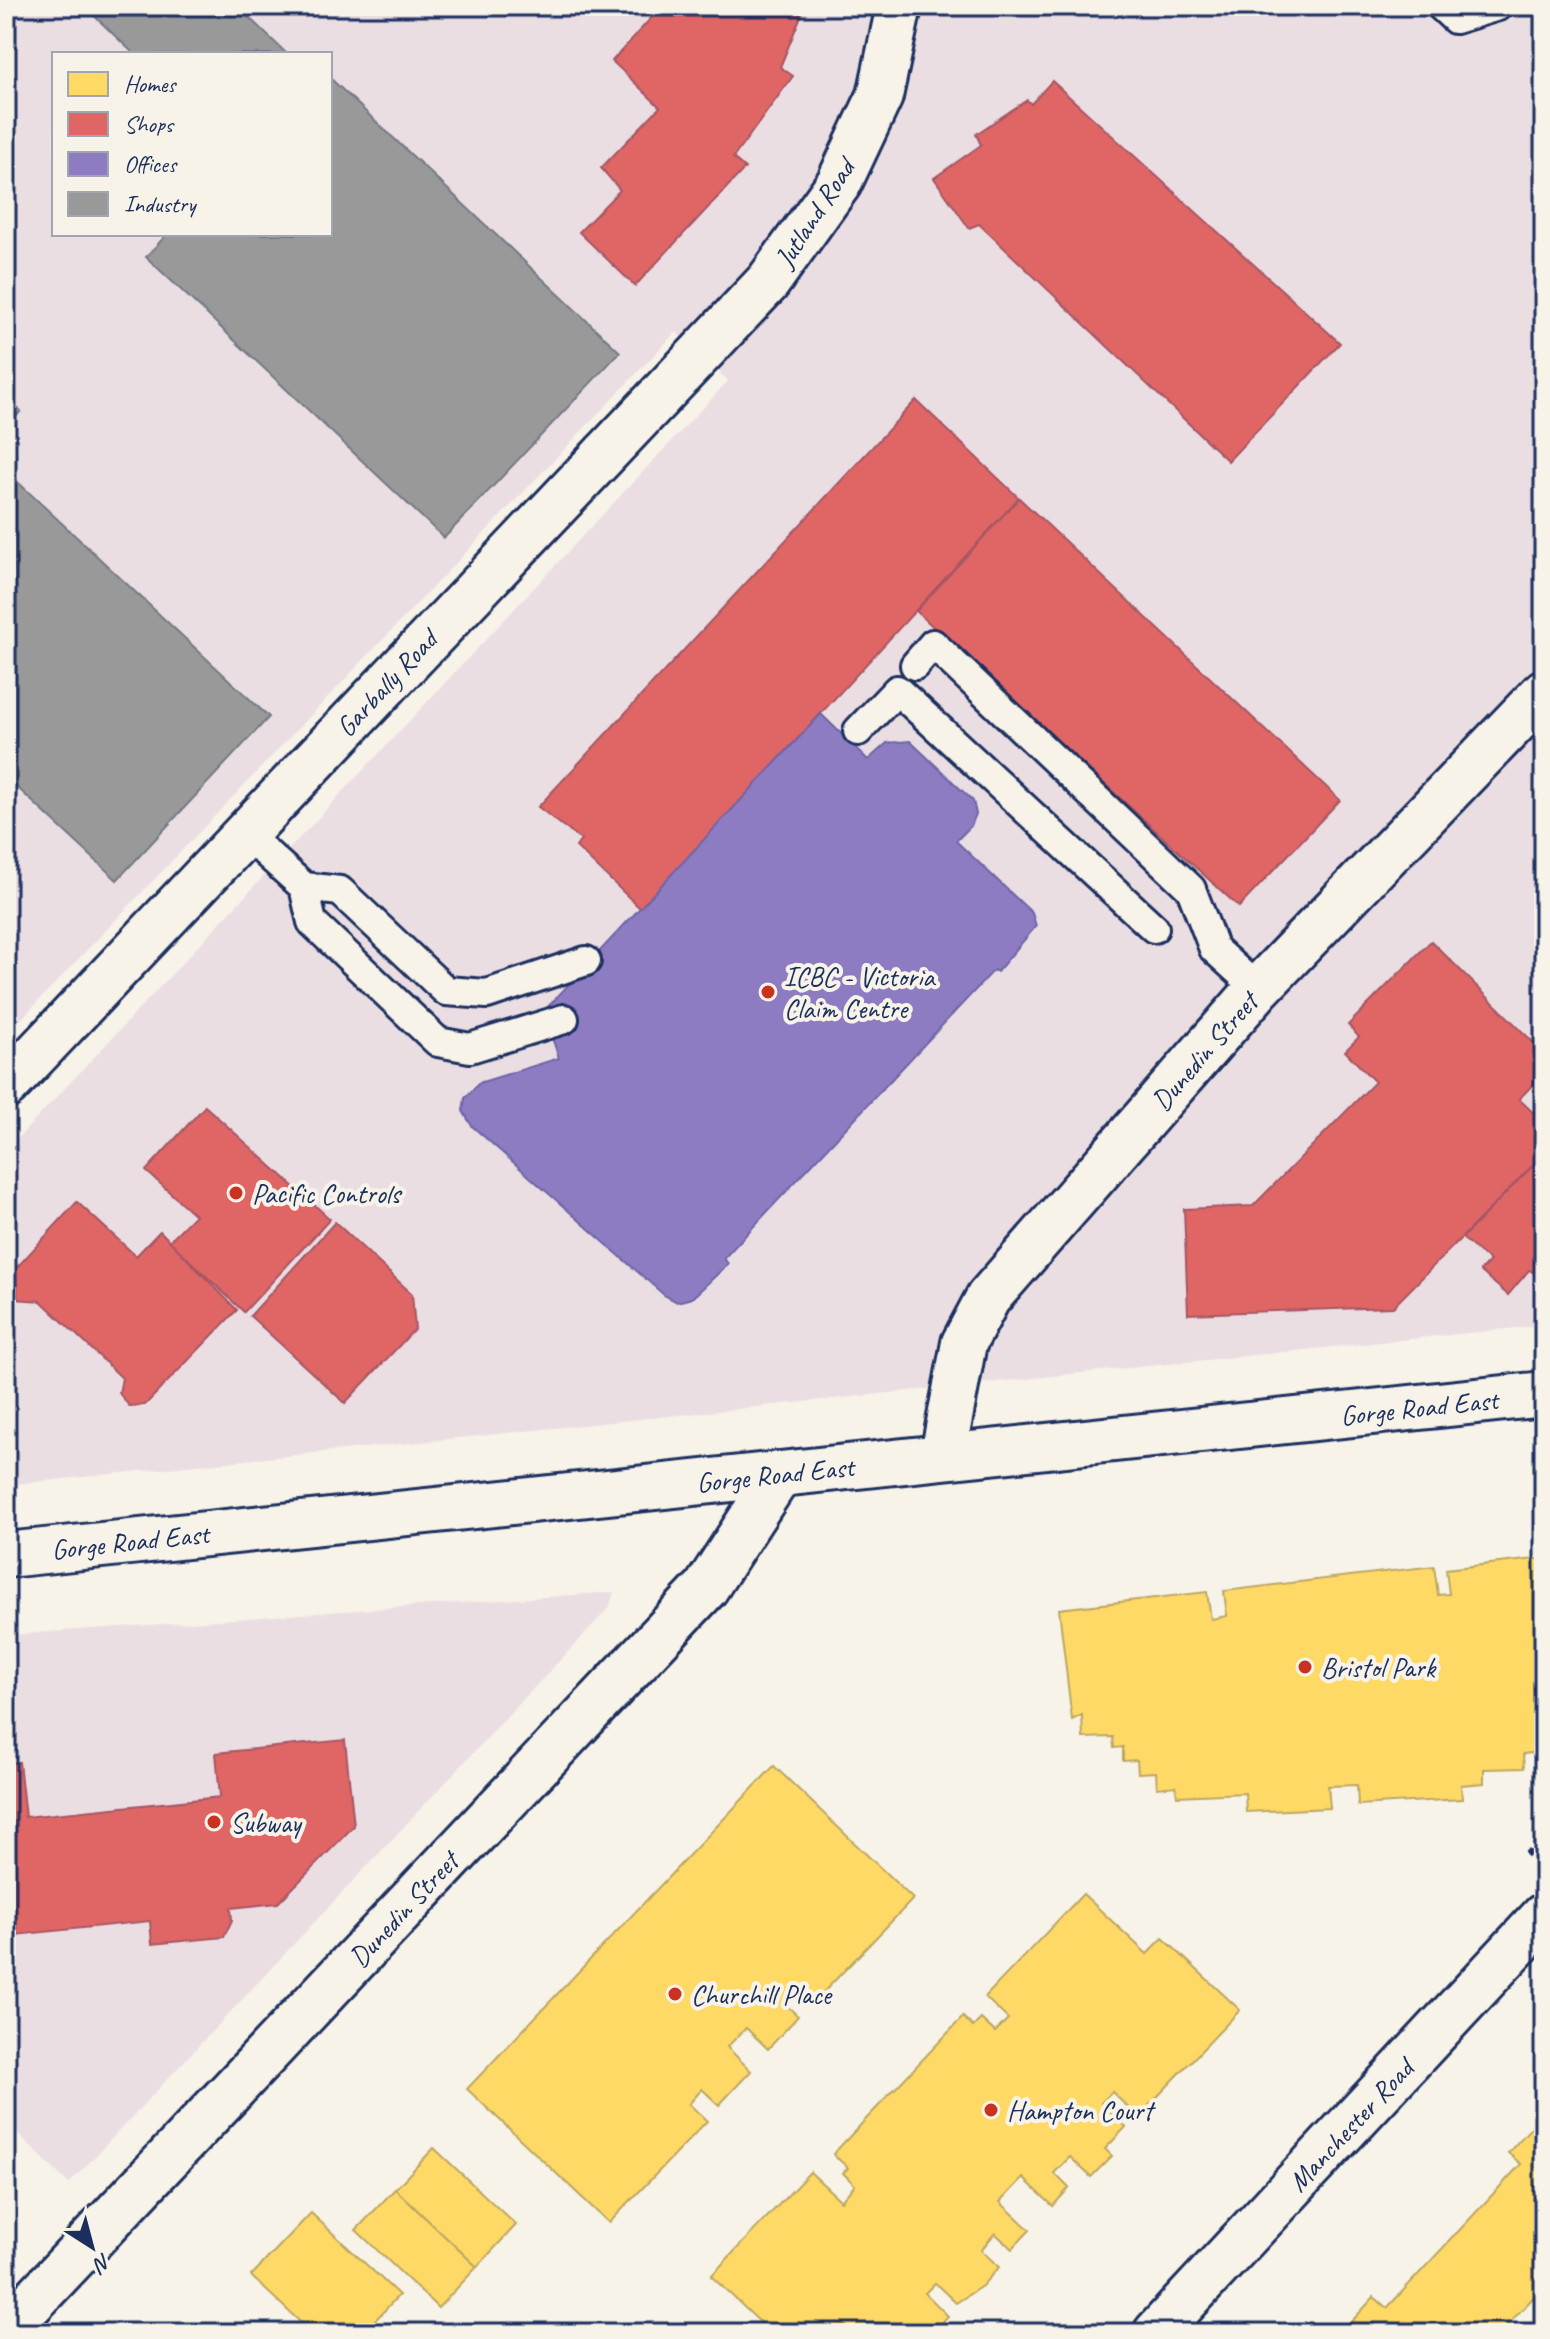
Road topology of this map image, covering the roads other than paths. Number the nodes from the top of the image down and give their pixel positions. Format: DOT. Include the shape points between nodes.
graph roads {
  1 [pos="899,6"];
  2 [pos="1441,6"];
  3 [pos="1498,6"];
  4 [pos="768,282"];
  5 [pos="915,665"];
  6 [pos="1544,692"];
  7 [pos="858,731"];
  8 [pos="244,833"];
  9 [pos="304,887"];
  10 [pos="1154,928"];
  11 [pos="586,961"];
  12 [pos="1258,989"];
  13 [pos="564,1019"];
  14 [pos="6,1086"];
  15 [pos="1544,1394"];
  16 [pos="943,1455"];
  17 [pos="780,1474"];
  18 [pos="6,1555"];
  19 [pos="1544,1916"];
  20 [pos="6,2330"];
  21 [pos="1156,2333"];
  1 -- 4 [label="street, Jutland Road" via="880,96 845,171"];
  2 -- 3 [label="lane" via="1455,19"];
  4 -- 8 [label="street, Garbally Road"];
  5 -- 12 [label="lane" via="933,644 1191,889 1214,949"];
  6 -- 12 [label="street, Dunedin Street"];
  7 -- 10 [label="lane" via="897,690"];
  8 -- 9 [label="lane"];
  8 -- 14 [label="street, Garbally Road"];
  9 -- 11 [label="lane" via="340,891 446,991 487,994"];
  9 -- 13 [label="lane" via="312,922 438,1042 470,1048"];
  12 -- 16 [label="street, Dunedin Street" via="988,1298 964,1343"];
  15 -- 16 [label="street, Gorge Road East"];
  16 -- 17 [label="street, Gorge Road East"];
  17 -- 18 [label="street, Gorge Road East"];
  17 -- 20 [label="street, Dunedin Street" via="706,1588"];
  19 -- 21 [label="street, Manchester Road"];
}
